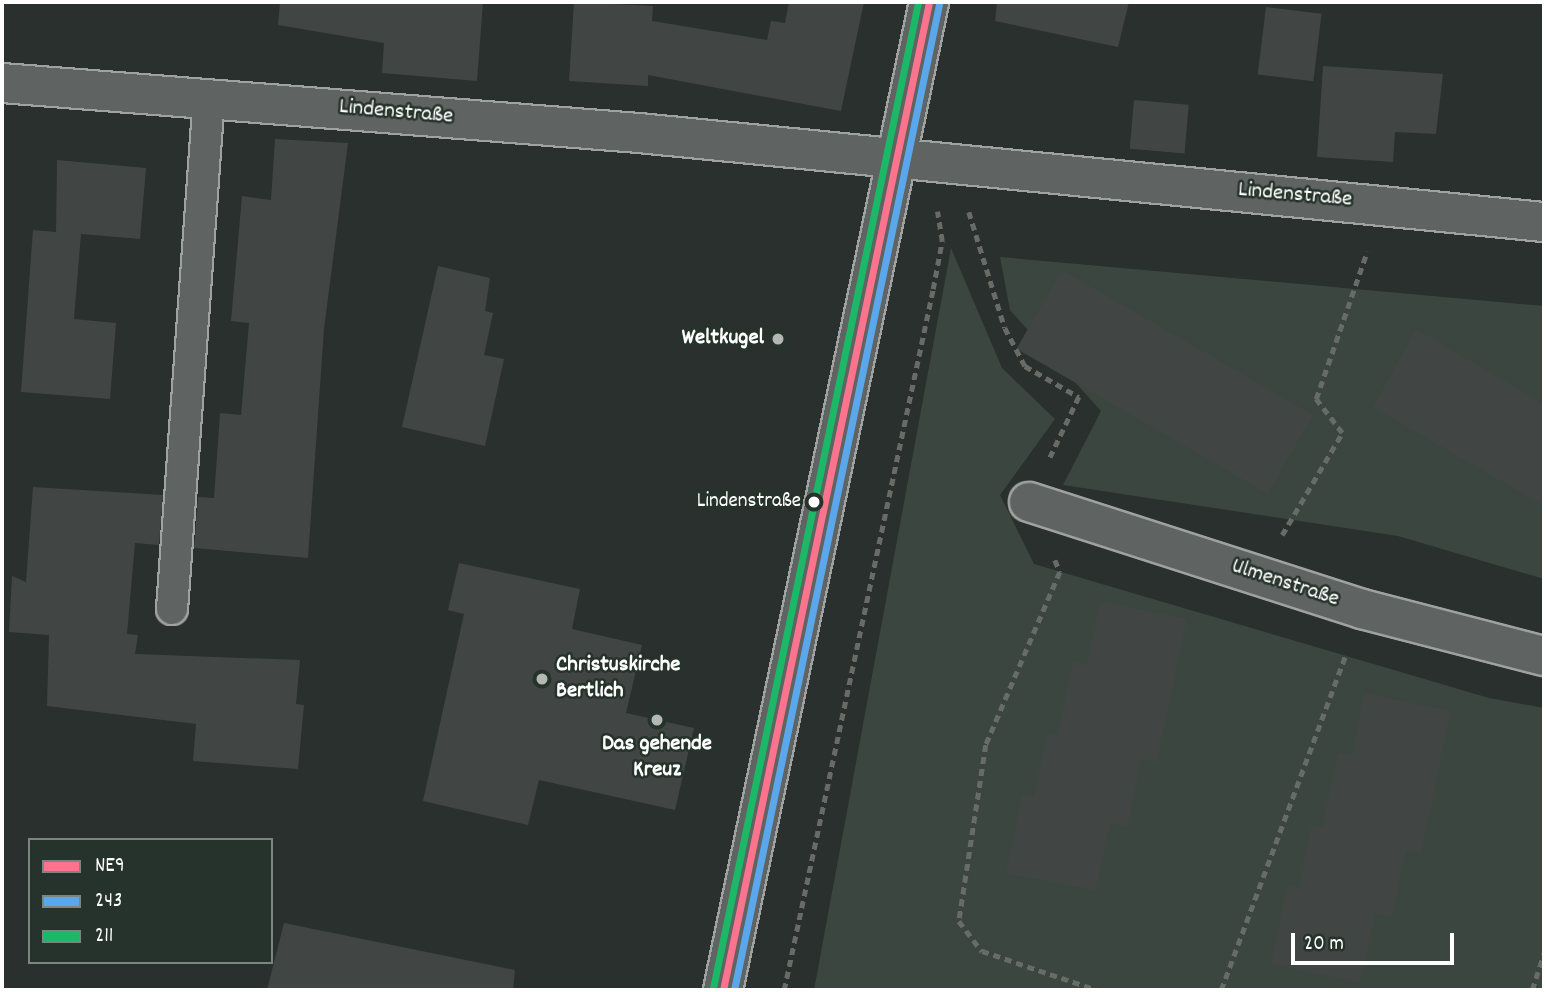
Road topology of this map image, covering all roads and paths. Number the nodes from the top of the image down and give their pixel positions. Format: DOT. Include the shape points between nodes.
graph roads {
  1 [pos="929,2"];
  2 [pos="2,83"];
  3 [pos="209,97"];
  4 [pos="897,159"];
  5 [pos="1384,204"];
  6 [pos="956,214"];
  7 [pos="1544,222"];
  8 [pos="1029,502"];
  9 [pos="1259,575"];
  10 [pos="172,609"];
  11 [pos="1362,609"];
  12 [pos="1544,656"];
  13 [pos="1544,953"];
  14 [pos="723,990"];
  15 [pos="784,990"];
  16 [pos="1097,990"];
  17 [pos="1221,990"];
  18 [pos="1532,990"];
  1 -- 4 [label="street"];
  2 -- 3 [label="street, Lindenstraße"];
  3 -- 4 [label="street, Lindenstraße"];
  3 -- 10 [label="lane"];
  4 -- 5 [label="street, Lindenstraße"];
  4 -- 14 [label="street"];
  4 -- 15 [label="path" via="943,218 942,241 874,589"];
  5 -- 7 [label="street, Lindenstraße"];
  5 -- 9 [label="path" via="1316,399 1342,433"];
  6 -- 8 [label="path" via="968,210 1005,328 1025,366 1079,397"];
  8 -- 9 [label="street, Ulmenstraße"];
  8 -- 16 [label="path" via="1060,572 986,745 959,921 982,951"];
  9 -- 11 [label="street, Ulmenstraße"];
  11 -- 12 [label="street, Ulmenstraße"];
  11 -- 17 [label="path"];
  13 -- 18 [label="path"];
}
